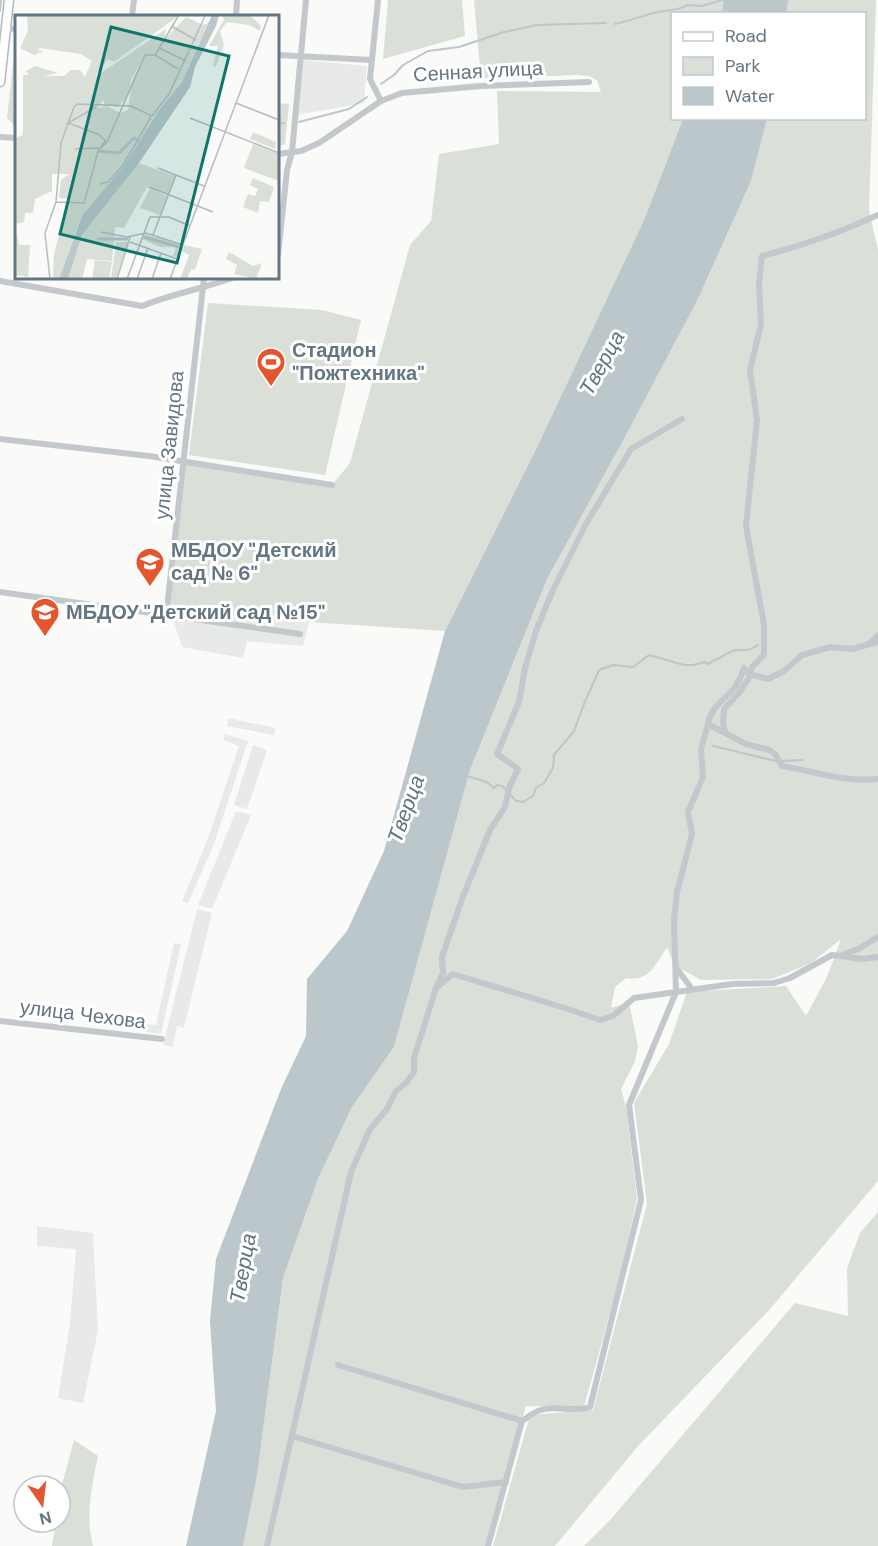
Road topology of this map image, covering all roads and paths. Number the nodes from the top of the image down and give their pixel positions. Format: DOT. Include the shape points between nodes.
graph roads {
  1 [pos="9,0"];
  2 [pos="134,0"];
  3 [pos="237,0"];
  4 [pos="306,0"];
  5 [pos="378,0"];
  6 [pos="132,15"];
  7 [pos="236,15"];
  8 [pos="6,28"];
  9 [pos="15,29"];
  10 [pos="279,55"];
  11 [pos="300,57"];
  12 [pos="371,60"];
  13 [pos="0,82"];
  14 [pos="589,82"];
  15 [pos="381,101"];
  16 [pos="292,152"];
  17 [pos="279,154"];
  18 [pos="878,215"];
  19 [pos="279,246"];
  20 [pos="204,279"];
  21 [pos="229,279"];
  22 [pos="0,281"];
  23 [pos="203,288"];
  24 [pos="682,418"];
  25 [pos="0,439"];
  26 [pos="184,461"];
  27 [pos="332,485"];
  28 [pos="0,592"];
  29 [pos="166,617"];
  30 [pos="300,634"];
  31 [pos="878,635"];
  32 [pos="878,642"];
  33 [pos="869,644"];
  34 [pos="750,674"];
  35 [pos="708,724"];
  36 [pos="725,732"];
  37 [pos="878,779"];
  38 [pos="878,937"];
  39 [pos="841,955"];
  40 [pos="878,957"];
  41 [pos="676,969"];
  42 [pos="436,988"];
  43 [pos="692,989"];
  44 [pos="676,992"];
  45 [pos="0,1021"];
  46 [pos="162,1039"];
  47 [pos="338,1365"];
  48 [pos="522,1421"];
  49 [pos="292,1436"];
  50 [pos="506,1482"];
  51 [pos="267,1546"];
  52 [pos="488,1546"];
  1 -- 8 [label="main road"];
  2 -- 6 [label="street"];
  3 -- 7 [label="street"];
  4 -- 11 [label="street"];
  5 -- 12 [label="street"];
  8 -- 9 [label="street"];
  8 -- 13 [label="main road"];
  10 -- 11 [label="street"];
  11 -- 12 [label="street"];
  11 -- 16 [label="street"];
  12 -- 15 [label="street" via="370,79"];
  14 -- 15 [label="street, Сенная улица" via="412,91"];
  15 -- 16 [label="street, Сенная улица" via="319,143"];
  16 -- 17 [label="street, Сенная улица"];
  16 -- 19 [label="street"];
  18 -- 34 [label="street" via="826,237 762,256 761,324 750,370 757,420 746,526 764,625 764,655"];
  20 -- 23 [label="street, улица Завидова"];
  21 -- 23 [label="street"];
  22 -- 23 [label="street" via="142,306"];
  23 -- 26 [label="street, улица Завидова"];
  24 -- 42 [label="street" via="631,449 586,524 553,590 536,631 519,702 498,754 518,769 505,807 490,830 462,899"];
  25 -- 26 [label="street"];
  26 -- 27 [label="street"];
  26 -- 29 [label="street, улица Завидова"];
  28 -- 29 [label="street"];
  29 -- 30 [label="street"];
  31 -- 33 [label="street"];
  32 -- 33 [label="street"];
  33 -- 34 [label="street" via="852,649 831,647 802,655 768,679"];
  34 -- 35 [label="street" via="744,668 736,686 710,715"];
  34 -- 36 [label="street" via="724,709"];
  35 -- 36 [label="street"];
  35 -- 41 [label="street" via="701,749 704,777 688,812 693,834 676,892"];
  36 -- 37 [label="street" via="746,744 769,750 782,766 857,781"];
  38 -- 39 [label="street"];
  39 -- 40 [label="street"];
  39 -- 43 [label="street" via="832,955 774,983"];
  41 -- 43 [label="street"];
  41 -- 44 [label="street"];
  42 -- 44 [label="street" via="453,974 600,1020 613,1016 634,999"];
  42 -- 49 [label="street" via="414,1058 414,1072 370,1129 351,1172"];
  43 -- 44 [label="street"];
  44 -- 48 [label="street" via="629,1105 641,1200 590,1407 537,1411"];
  45 -- 46 [label="street, улица Чехова"];
  47 -- 48 [label="street"];
  48 -- 50 [label="street"];
  49 -- 50 [label="street" via="463,1487"];
  49 -- 51 [label="street"];
  50 -- 52 [label="street"];
}
